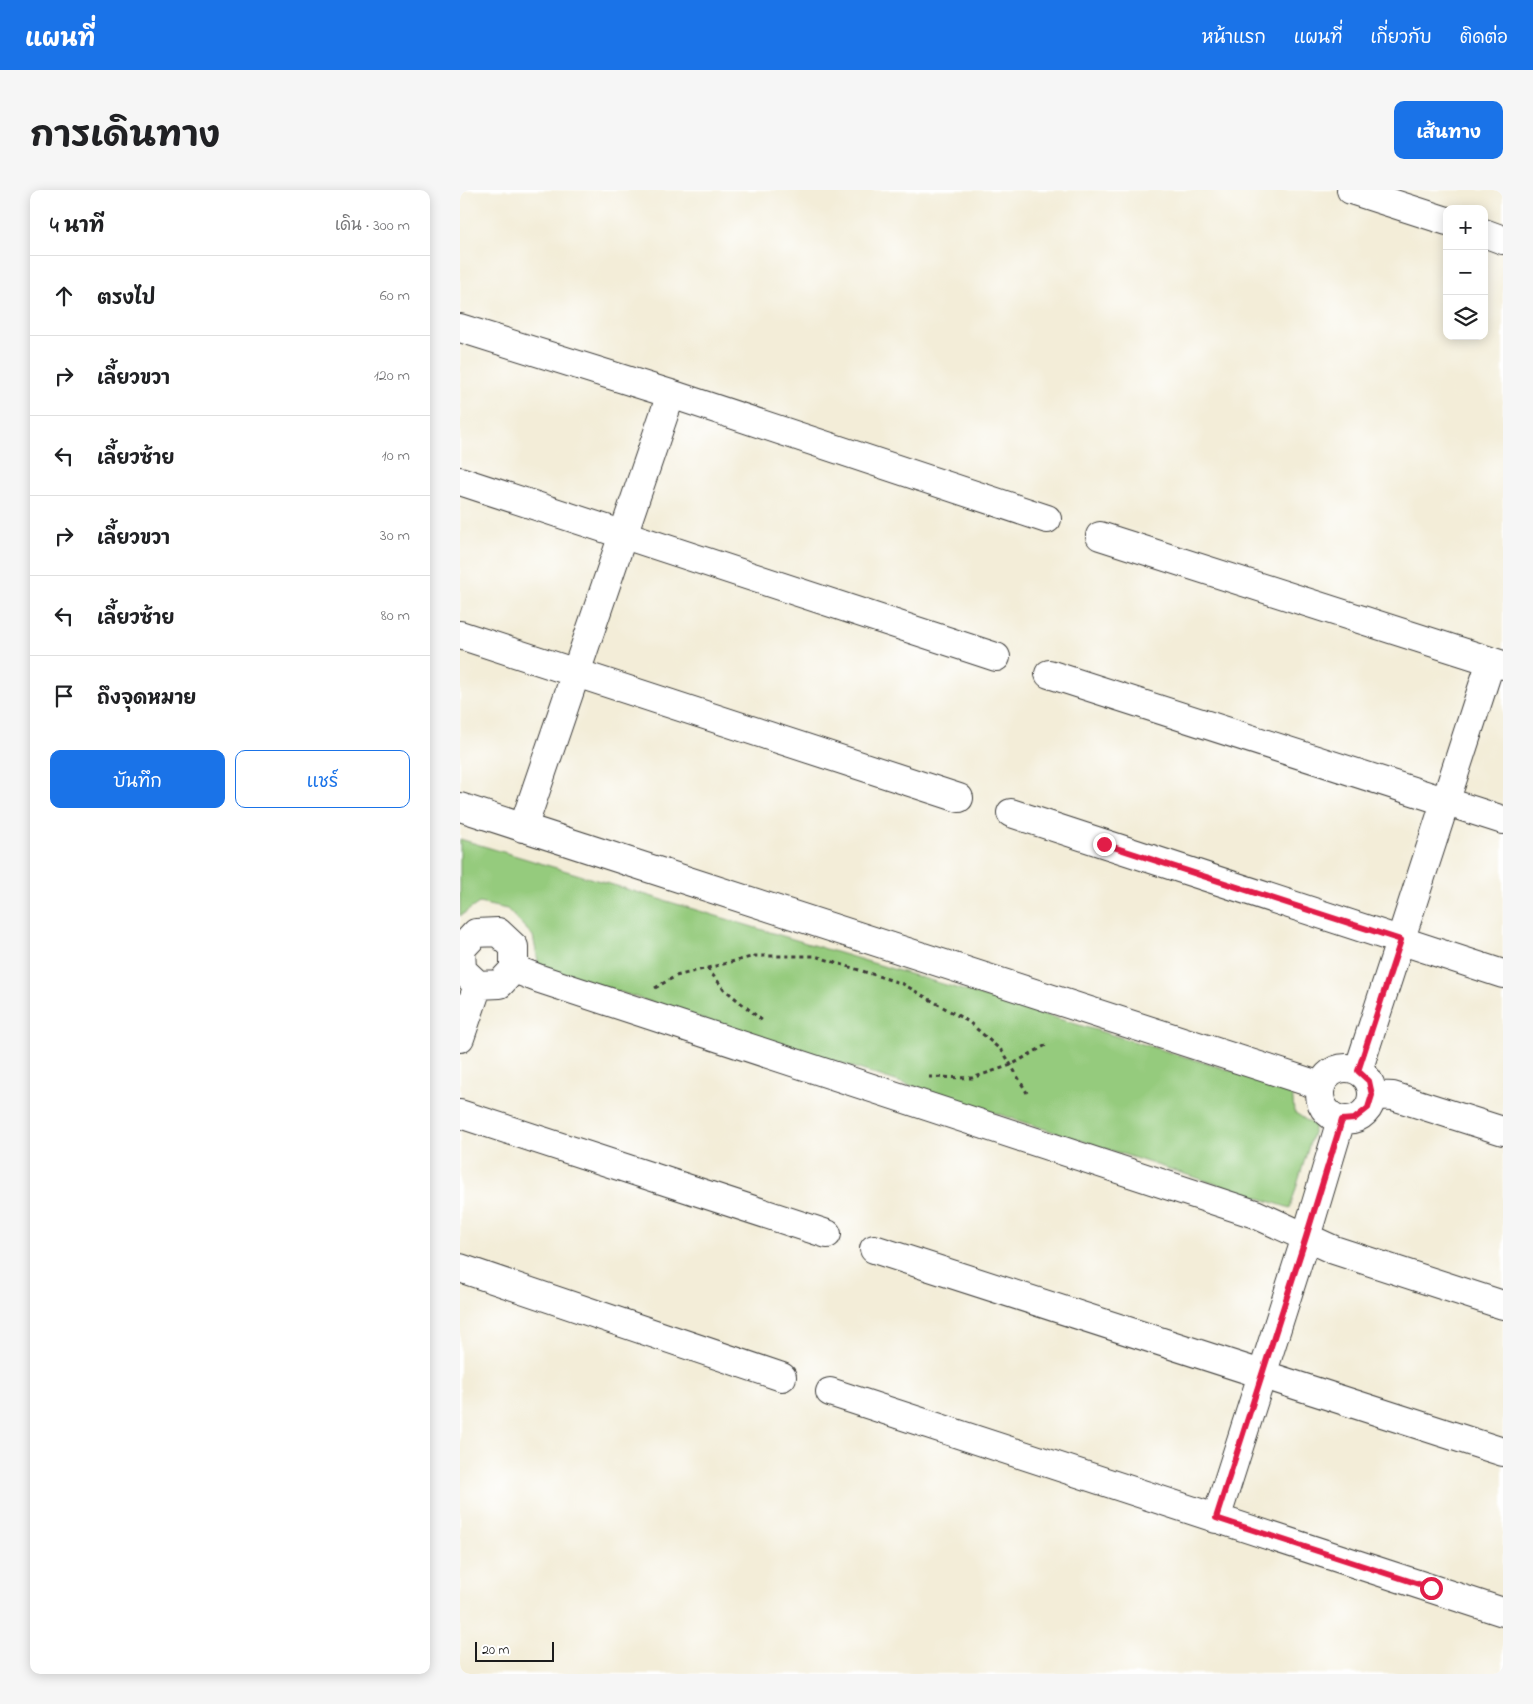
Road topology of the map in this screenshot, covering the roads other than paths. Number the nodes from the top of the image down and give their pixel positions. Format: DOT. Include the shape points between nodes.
graph roads {
  1 [pos="1351,190"];
  2 [pos="1443,220"];
  3 [pos="1488,234"];
  4 [pos="1503,240"];
  5 [pos="460,328"];
  6 [pos="671,394"];
  7 [pos="460,481"];
  8 [pos="1047,519"];
  9 [pos="623,535"];
  10 [pos="1100,536"];
  11 [pos="460,635"];
  12 [pos="996,656"];
  13 [pos="1497,663"];
  14 [pos="576,672"];
  15 [pos="1049,674"];
  16 [pos="960,798"];
  17 [pos="1446,802"];
  18 [pos="460,807"];
  19 [pos="1011,813"];
  20 [pos="1503,820"];
  21 [pos="523,828"];
  22 [pos="1401,940"];
  23 [pos="461,948"];
  24 [pos="514,969"];
  25 [pos="1503,974"];
  26 [pos="478,985"];
  27 [pos="460,1038"];
  28 [pos="1358,1071"];
  29 [pos="1321,1086"];
  30 [pos="1372,1095"];
  31 [pos="460,1114"];
  32 [pos="1342,1120"];
  33 [pos="1503,1131"];
  34 [pos="828,1234"];
  35 [pos="1306,1237"];
  36 [pos="874,1249"];
  37 [pos="460,1268"];
  38 [pos="1503,1305"];
  39 [pos="1262,1374"];
  40 [pos="782,1376"];
  41 [pos="830,1392"];
  42 [pos="1503,1452"];
  43 [pos="1216,1518"];
  44 [pos="1503,1612"];
  1 -- 2 [label="street"];
  3 -- 4 [label="street"];
  5 -- 6 [label="street"];
  6 -- 8 [label="street"];
  6 -- 9 [label="street"];
  7 -- 9 [label="street"];
  9 -- 12 [label="street"];
  9 -- 14 [label="street"];
  10 -- 13 [label="street"];
  11 -- 14 [label="street"];
  13 -- 17 [label="street"];
  14 -- 16 [label="street"];
  14 -- 21 [label="street"];
  15 -- 17 [label="street"];
  17 -- 20 [label="street"];
  17 -- 22 [label="street"];
  18 -- 21 [label="street"];
  19 -- 22 [label="street"];
  21 -- 29 [label="street"];
  22 -- 25 [label="street"];
  22 -- 28 [label="street"];
  23 -- 24 [label="street" via="476,933 498,932 514,947"];
  23 -- 26 [label="street" via="462,970"];
  24 -- 26 [label="street" via="500,984"];
  24 -- 35 [label="street" via="1255,1214"];
  26 -- 27 [label="street"];
  28 -- 29 [label="street" via="1344,1068 1330,1072"];
  28 -- 30 [label="street" via="1369,1081"];
  29 -- 32 [label="street" via="1322,1105 1329,1114"];
  30 -- 32 [label="street" via="1368,1108 1354,1119"];
  30 -- 33 [label="street" via="1393,1096"];
  31 -- 34 [label="street"];
  32 -- 35 [label="street"];
  35 -- 38 [label="street" via="1334,1250"];
  35 -- 39 [label="street"];
  36 -- 39 [label="street"];
  37 -- 40 [label="street"];
  39 -- 42 [label="street"];
  39 -- 43 [label="street"];
  41 -- 43 [label="street"];
  43 -- 44 [label="street"];
}
